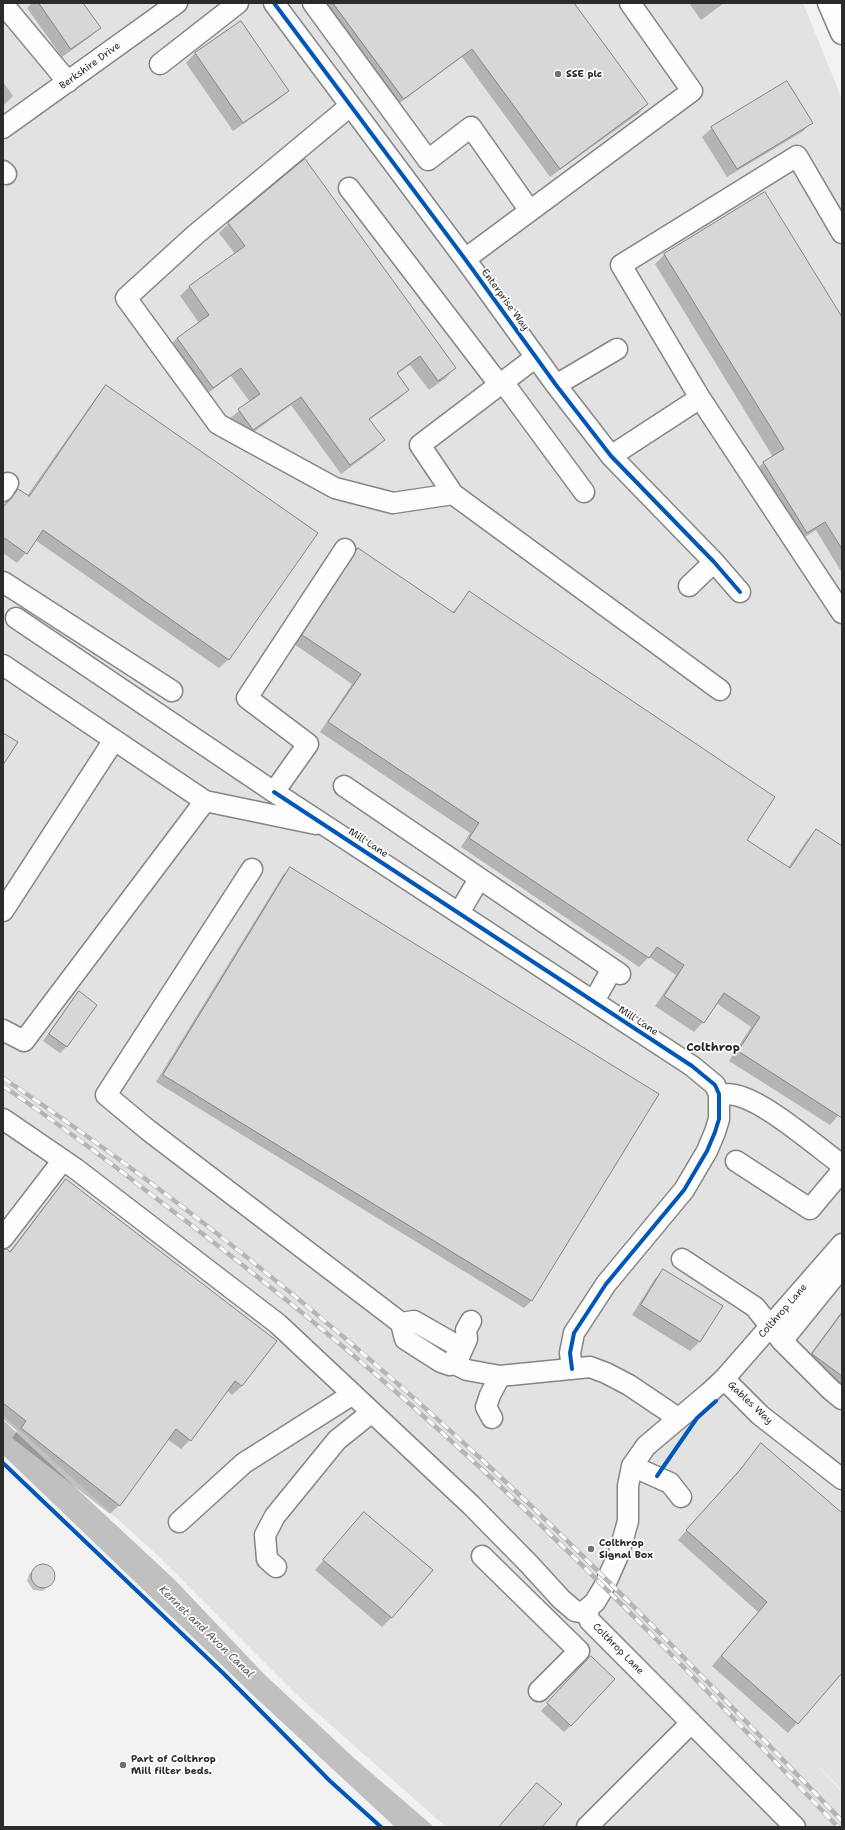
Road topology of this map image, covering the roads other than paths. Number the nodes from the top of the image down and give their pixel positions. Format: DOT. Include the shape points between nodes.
graph roads {
  1 [pos="177,3"];
  2 [pos="238,3"];
  3 [pos="274,3"];
  4 [pos="313,3"];
  5 [pos="630,3"];
  6 [pos="829,3"];
  7 [pos="3,4"];
  8 [pos="842,33"];
  9 [pos="160,64"];
  10 [pos="68,82"];
  11 [pos="350,106"];
  12 [pos="3,128"];
  13 [pos="349,188"];
  14 [pos="530,211"];
  15 [pos="842,233"];
  16 [pos="465,259"];
  17 [pos="617,349"];
  18 [pos="536,357"];
  19 [pos="503,382"];
  20 [pos="556,385"];
  21 [pos="700,398"];
  22 [pos="611,456"];
  23 [pos="584,492"];
  24 [pos="453,494"];
  25 [pos="345,549"];
  26 [pos="714,562"];
  27 [pos="4,582"];
  28 [pos="689,586"];
  29 [pos="740,592"];
  30 [pos="842,613"];
  31 [pos="16,618"];
  32 [pos="3,665"];
  33 [pos="720,690"];
  34 [pos="172,691"];
  35 [pos="114,740"];
  36 [pos="344,786"];
  37 [pos="274,792"];
  38 [pos="205,801"];
  39 [pos="328,826"];
  40 [pos="252,868"];
  41 [pos="479,879"];
  42 [pos="3,911"];
  43 [pos="459,913"];
  44 [pos="594,1001"];
  45 [pos="3,1030"];
  46 [pos="719,1094"];
  47 [pos="3,1119"];
  48 [pos="63,1160"];
  49 [pos="736,1162"];
  50 [pos="842,1165"];
  51 [pos="842,1171"];
  52 [pos="3,1238"];
  53 [pos="842,1244"];
  54 [pos="682,1258"];
  55 [pos="842,1267"];
  56 [pos="473,1329"];
  57 [pos="776,1333"];
  58 [pos="455,1364"];
  59 [pos="572,1368"];
  60 [pos="500,1376"];
  61 [pos="724,1379"];
  62 [pos="353,1394"];
  63 [pos="842,1399"];
  64 [pos="372,1412"];
  65 [pos="492,1418"];
  66 [pos="678,1418"];
  67 [pos="632,1466"];
  68 [pos="842,1479"];
  69 [pos="681,1498"];
  70 [pos="179,1522"];
  71 [pos="497,1531"];
  72 [pos="276,1567"];
  73 [pos="586,1610"];
  74 [pos="539,1691"];
  75 [pos="691,1723"];
  76 [pos="587,1827"];
  77 [pos="795,1827"];
  1 -- 10 [label="street, Berkshire Drive"];
  2 -- 9 [label="street"];
  3 -- 11 [label="street, Enterprise Way"];
  4 -- 14 [label="street" via="428,160 471,127"];
  5 -- 14 [label="street" via="692,91"];
  6 -- 8 [label="main road"];
  7 -- 10 [label="street"];
  10 -- 12 [label="street, Berkshire Drive"];
  11 -- 16 [label="street, Enterprise Way"];
  11 -- 24 [label="street" via="195,235 126,298 218,424 335,488 393,503"];
  13 -- 19 [label="street" via="495,379"];
  14 -- 16 [label="street"];
  15 -- 21 [label="street" via="796,156 621,265"];
  16 -- 18 [label="street, Enterprise Way"];
  17 -- 20 [label="street"];
  18 -- 19 [label="street"];
  18 -- 20 [label="street, Enterprise Way"];
  19 -- 23 [label="street"];
  19 -- 24 [label="street" via="420,445"];
  20 -- 22 [label="street, Enterprise Way"];
  21 -- 22 [label="street"];
  21 -- 30 [label="street"];
  22 -- 26 [label="street, Enterprise Way"];
  24 -- 33 [label="street"];
  25 -- 37 [label="street" via="247,698 308,744"];
  26 -- 28 [label="street"];
  26 -- 29 [label="street, Enterprise Way"];
  27 -- 34 [label="street"];
  31 -- 37 [label="street, Mill Lane"];
  32 -- 35 [label="street"];
  35 -- 38 [label="street"];
  35 -- 42 [label="street"];
  36 -- 41 [label="street"];
  37 -- 39 [label="street, Mill Lane"];
  38 -- 39 [label="street"];
  38 -- 45 [label="street" via="24,1041"];
  39 -- 43 [label="street, Mill Lane"];
  40 -- 58 [label="street" via="106,1095 148,1130 401,1323 414,1321 456,1345"];
  41 -- 43 [label="street"];
  41 -- 44 [label="street" via="616,972"];
  43 -- 44 [label="street, Mill Lane"];
  44 -- 46 [label="street, Mill Lane" via="692,1066 715,1085"];
  46 -- 50 [label="street" via="735,1095 750,1100 774,1114"];
  46 -- 59 [label="street" via="719,1119 707,1151 684,1190 606,1284 574,1333 570,1353"];
  47 -- 48 [label="street"];
  48 -- 52 [label="street"];
  48 -- 62 [label="street" via="278,1324"];
  49 -- 51 [label="street" via="810,1209"];
  53 -- 57 [label="street, Colthrop Lane"];
  54 -- 57 [label="street" via="755,1307"];
  55 -- 57 [label="street"];
  56 -- 58 [label="street"];
  57 -- 61 [label="street, Colthrop Lane"];
  57 -- 63 [label="street"];
  58 -- 60 [label="street" via="467,1370"];
  59 -- 60 [label="street"];
  59 -- 66 [label="street" via="590,1368 606,1373 629,1385"];
  60 -- 65 [label="street" via="486,1407"];
  61 -- 66 [label="street, Gables Way"];
  61 -- 68 [label="street, Gables Way" via="760,1415"];
  62 -- 64 [label="street"];
  62 -- 70 [label="street" via="244,1463"];
  64 -- 71 [label="street"];
  64 -- 72 [label="street" via="337,1440 275,1516 265,1535 267,1559"];
  66 -- 67 [label="street" via="646,1446"];
  67 -- 69 [label="street" via="670,1483"];
  67 -- 73 [label="street" via="625,1536 600,1595"];
  71 -- 73 [label="street" via="569,1607 580,1612"];
  71 -- 74 [label="street" via="479,1560 579,1650"];
  73 -- 75 [label="street, Colthrop Lane" via="590,1621"];
  75 -- 76 [label="street"];
  75 -- 77 [label="street, Colthrop Lane"];
}
